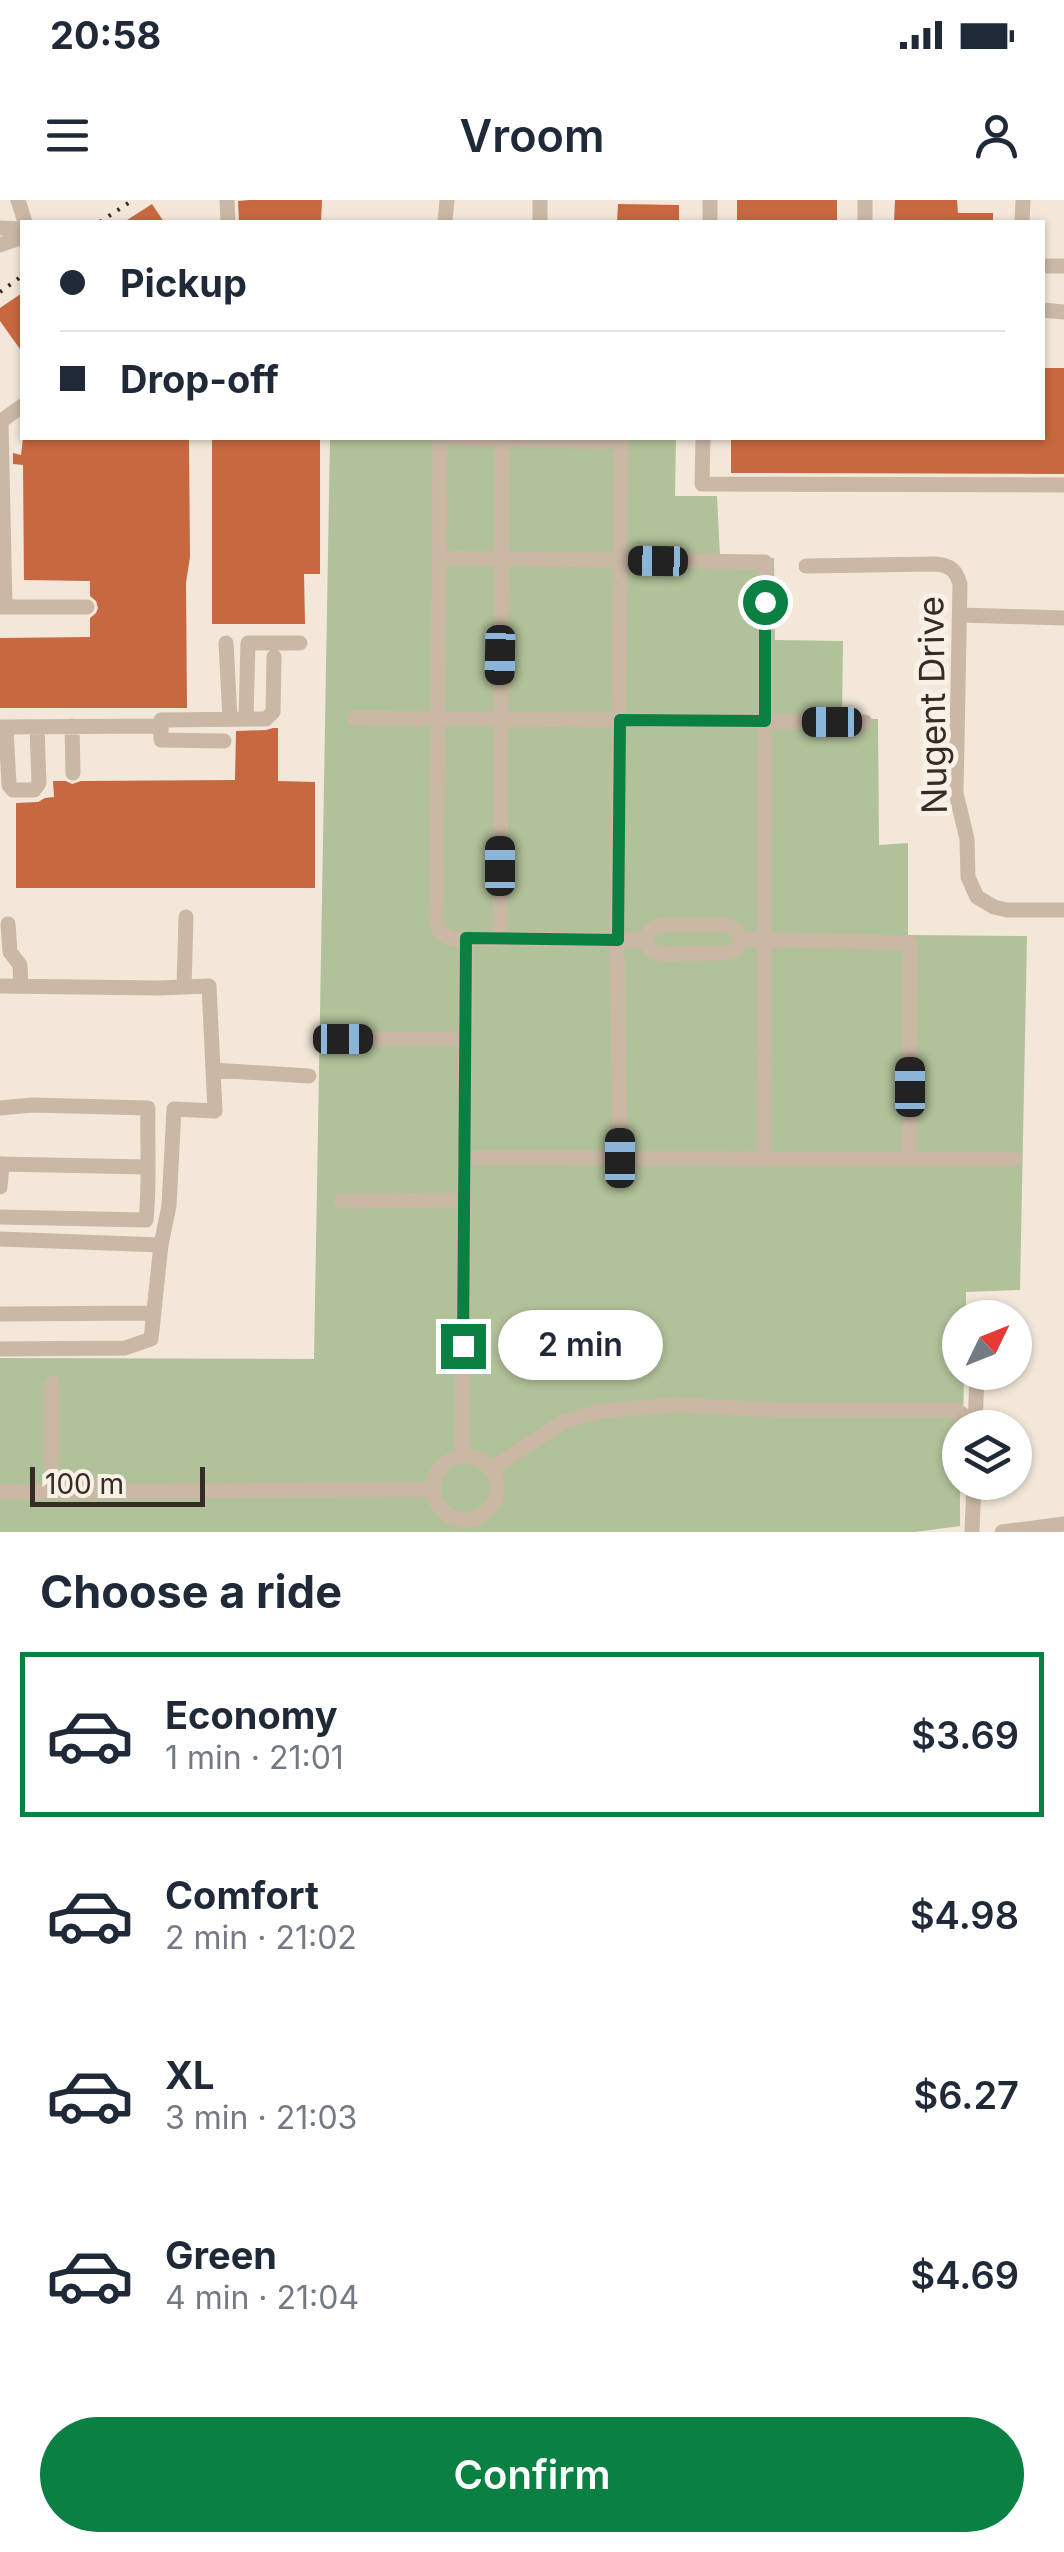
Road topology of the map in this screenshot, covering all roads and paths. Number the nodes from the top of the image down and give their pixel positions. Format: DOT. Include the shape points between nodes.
graph roads {
  1 [pos="0,422"];
  2 [pos="440,440"];
  3 [pos="502,440"];
  4 [pos="562,440"];
  5 [pos="703,440"];
  6 [pos="1064,485"];
  7 [pos="2,547"];
  8 [pos="439,558"];
  9 [pos="502,559"];
  10 [pos="622,560"];
  11 [pos="806,566"];
  12 [pos="3,606"];
  13 [pos="87,608"];
  14 [pos="960,616"];
  15 [pos="1064,618"];
  16 [pos="300,642"];
  17 [pos="226,643"];
  18 [pos="274,657"];
  19 [pos="354,718"];
  20 [pos="238,719"];
  21 [pos="438,719"];
  22 [pos="500,720"];
  23 [pos="620,720"];
  24 [pos="765,721"];
  25 [pos="865,722"];
  26 [pos="37,726"];
  27 [pos="72,726"];
  28 [pos="161,726"];
  29 [pos="3,727"];
  30 [pos="224,741"];
  31 [pos="73,772"];
  32 [pos="1064,910"];
  33 [pos="186,916"];
  34 [pos="8,924"];
  35 [pos="466,938"];
  36 [pos="500,939"];
  37 [pos="741,939"];
  38 [pos="618,940"];
  39 [pos="644,940"];
  40 [pos="764,940"];
  41 [pos="0,986"];
  42 [pos="21,986"];
  43 [pos="184,987"];
  44 [pos="343,1039"];
  45 [pos="465,1039"];
  46 [pos="213,1070"];
  47 [pos="310,1076"];
  48 [pos="0,1108"];
  49 [pos="464,1158"];
  50 [pos="620,1158"];
  51 [pos="764,1159"];
  52 [pos="910,1159"];
  53 [pos="1014,1159"];
  54 [pos="1,1164"];
  55 [pos="147,1167"];
  56 [pos="0,1187"];
  57 [pos="340,1200"];
  58 [pos="464,1200"];
  59 [pos="0,1217"];
  60 [pos="0,1239"];
  61 [pos="161,1245"];
  62 [pos="154,1312"];
  63 [pos="0,1314"];
  64 [pos="0,1349"];
  65 [pos="52,1383"];
  66 [pos="942,1410"];
  67 [pos="462,1456"];
  68 [pos="491,1469"];
  69 [pos="433,1489"];
  70 [pos="0,1492"];
  71 [pos="52,1492"];
  72 [pos="964,1500"];
  73 [pos="973,1500"];
  74 [pos="1064,1524"];
  75 [pos="471,1526"];
  76 [pos="963,1532"];
  77 [pos="972,1532"];
  78 [pos="1002,1532"];
  1 -- 7 [label="street"];
  2 -- 8 [label="street"];
  3 -- 9 [label="street"];
  4 -- 10 [label="street" via="622,442"];
  5 -- 6 [label="street" via="702,484"];
  7 -- 12 [label="street"];
  8 -- 9 [label="street"];
  8 -- 21 [label="street"];
  9 -- 10 [label="street"];
  9 -- 22 [label="street"];
  10 -- 23 [label="street"];
  10 -- 24 [label="street" via="765,562"];
  11 -- 14 [label="street, Nugent Drive" via="943,564 957,574"];
  12 -- 13 [label="street"];
  14 -- 15 [label="street"];
  14 -- 32 [label="street, Nugent Drive" via="956,793 972,888 994,907"];
  16 -- 20 [label="street" via="248,643"];
  17 -- 20 [label="street"];
  18 -- 20 [label="street" via="273,712"];
  19 -- 21 [label="street"];
  20 -- 28 [label="street" via="161,720"];
  21 -- 22 [label="street"];
  21 -- 35 [label="street" via="436,921 452,939"];
  22 -- 23 [label="street"];
  22 -- 36 [label="street"];
  23 -- 24 [label="street"];
  23 -- 38 [label="street"];
  24 -- 25 [label="street"];
  24 -- 40 [label="street"];
  26 -- 27 [label="street"];
  26 -- 29 [label="street"];
  26 -- 29 [label="street" via="34,790 8,785"];
  27 -- 28 [label="street"];
  27 -- 31 [label="street"];
  28 -- 30 [label="street" via="161,740"];
  33 -- 43 [label="street"];
  34 -- 42 [label="street"];
  35 -- 36 [label="street"];
  35 -- 45 [label="street"];
  36 -- 38 [label="street"];
  37 -- 39 [label="street" via="727,953 678,954 651,950"];
  37 -- 39 [label="street" via="726,925 660,925"];
  37 -- 40 [label="street"];
  38 -- 39 [label="street"];
  38 -- 50 [label="street"];
  40 -- 51 [label="street"];
  40 -- 52 [label="street" via="910,943"];
  41 -- 42 [label="street"];
  42 -- 43 [label="street"];
  43 -- 46 [label="street" via="210,986"];
  44 -- 45 [label="street"];
  45 -- 49 [label="street"];
  46 -- 47 [label="street"];
  46 -- 61 [label="street" via="215,1112 174,1109"];
  48 -- 55 [label="street" via="148,1108"];
  49 -- 50 [label="street"];
  49 -- 58 [label="street"];
  50 -- 51 [label="street"];
  51 -- 52 [label="street"];
  52 -- 53 [label="street"];
  54 -- 55 [label="street"];
  54 -- 56 [label="street"];
  55 -- 59 [label="street" via="146,1220"];
  57 -- 58 [label="street"];
  58 -- 67 [label="street"];
  60 -- 61 [label="street"];
  61 -- 62 [label="street"];
  62 -- 63 [label="street"];
  62 -- 64 [label="street" via="152,1339 126,1348"];
  65 -- 71 [label="street"];
  66 -- 68 [label="street" via="677,1405 600,1411 562,1422"];
  67 -- 68 [label="street"];
  67 -- 69 [label="street" via="443,1464"];
  68 -- 75 [label="street" via="495,1500"];
  69 -- 71 [label="street"];
  69 -- 75 [label="street" via="442,1511"];
  70 -- 71 [label="street"];
  72 -- 76 [label="street"];
  73 -- 77 [label="street"];
  74 -- 78 [label="street"];
}
